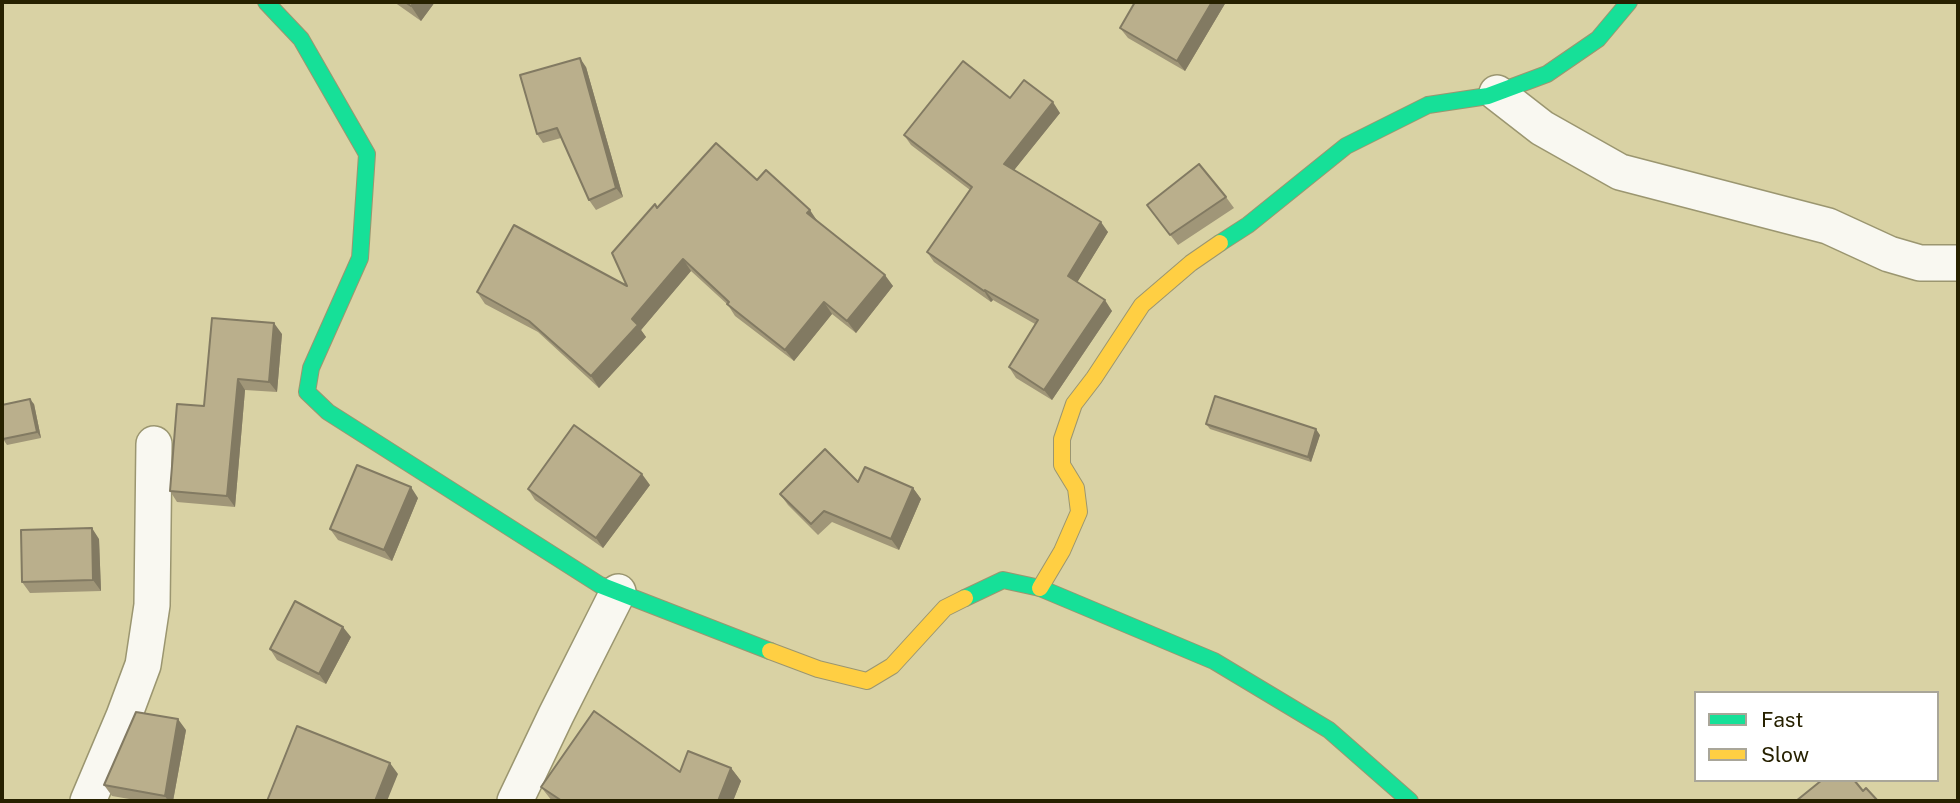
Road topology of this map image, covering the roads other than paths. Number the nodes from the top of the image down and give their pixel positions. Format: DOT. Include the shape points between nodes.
graph roads {
  1 [pos="266,2"];
  2 [pos="1629,2"];
  3 [pos="1497,93"];
  4 [pos="1958,263"];
  5 [pos="154,444"];
  6 [pos="1040,588"];
  7 [pos="618,592"];
  8 [pos="88,801"];
  9 [pos="515,801"];
  10 [pos="1410,801"];
  1 -- 7 [label="street" via="301,39 367,154 360,258 311,368 307,392 328,412 600,585"];
  2 -- 3 [label="street" via="1598,39 1547,74"];
  3 -- 4 [label="street" via="1542,128 1620,172 1828,226 1920,263"];
  3 -- 6 [label="street" via="1428,105 1346,146 1142,305 1074,404 1062,439 1062,465 1076,488 1079,512"];
  5 -- 8 [label="street" via="152,605 143,665"];
  6 -- 7 [label="street" via="1003,580 945,608 892,666 867,681 818,669"];
  6 -- 10 [label="street" via="1214,661 1329,730"];
  7 -- 9 [label="street"];
}
